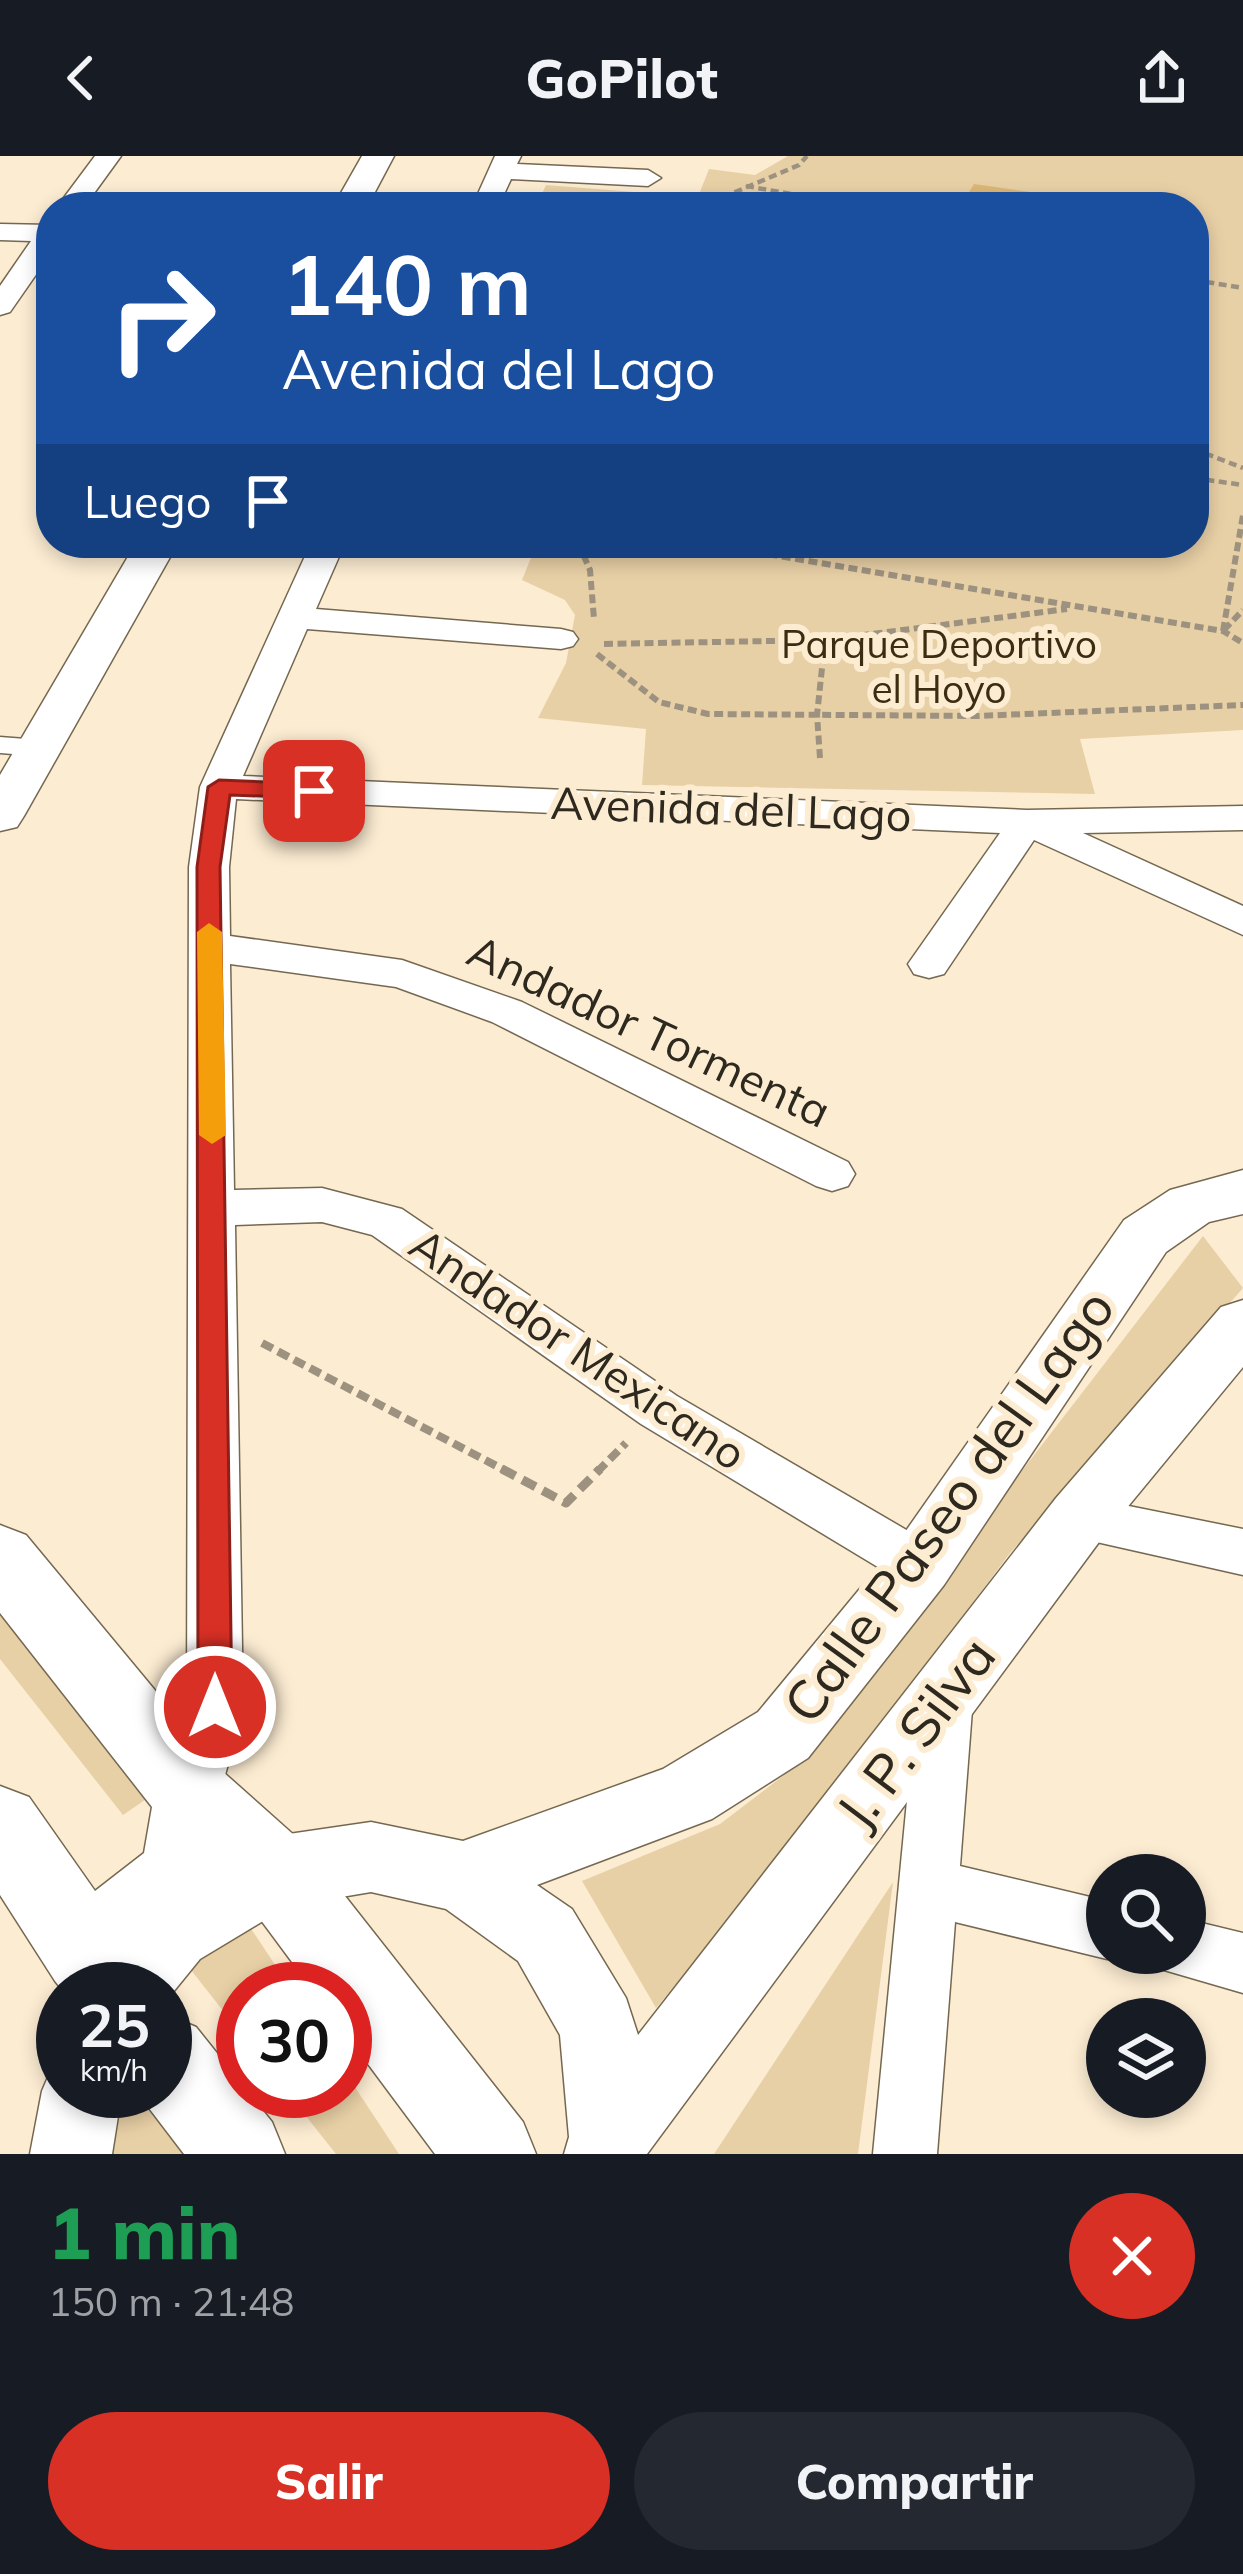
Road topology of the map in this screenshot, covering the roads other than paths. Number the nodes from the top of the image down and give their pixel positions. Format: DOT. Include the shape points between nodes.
graph roads {
  1 [pos="108,156"];
  2 [pos="378,156"];
  3 [pos="505,163"];
  4 [pos="648,178"];
  5 [pos="81,192"];
  6 [pos="358,192"];
  7 [pos="492,192"];
  8 [pos="0,232"];
  9 [pos="36,233"];
  10 [pos="36,255"];
  11 [pos="0,306"];
  12 [pos="147,558"];
  13 [pos="321,558"];
  14 [pos="293,618"];
  15 [pos="574,642"];
  16 [pos="19,747"];
  17 [pos="219,787"];
  18 [pos="0,816"];
  19 [pos="1243,818"];
  20 [pos="1027,822"];
  21 [pos="1243,922"];
  22 [pos="209,947"];
  23 [pos="929,964"];
  24 [pos="832,1174"];
  25 [pos="1243,1192"];
  26 [pos="214,1208"];
  27 [pos="1243,1324"];
  28 [pos="1079,1518"];
  29 [pos="1243,1552"];
  30 [pos="0,1557"];
  31 [pos="920,1565"];
  32 [pos="945,1695"];
  33 [pos="194,1798"];
  34 [pos="0,1825"];
  35 [pos="275,1872"];
  36 [pos="464,1877"];
  37 [pos="931,1888"];
  38 [pos="1086,1925"];
  39 [pos="1206,1954"];
  40 [pos="97,1962"];
  41 [pos="119,1962"];
  42 [pos="130,1962"];
  43 [pos="1243,1963"];
  44 [pos="192,2093"];
  45 [pos="77,2118"];
  46 [pos="608,2146"];
  47 [pos="71,2154"];
  48 [pos="240,2154"];
  49 [pos="491,2154"];
  50 [pos="905,2154"];
  1 -- 5 [label="street"];
  2 -- 6 [label="street"];
  3 -- 4 [label="street"];
  3 -- 7 [label="street"];
  8 -- 9 [label="street"];
  10 -- 11 [label="street"];
  12 -- 16 [label="street"];
  13 -- 14 [label="street"];
  14 -- 15 [label="street"];
  14 -- 17 [label="street"];
  16 -- 18 [label="street"];
  17 -- 20 [label="street, Avenida del Lago"];
  17 -- 22 [label="street"];
  19 -- 20 [label="street, Avenida del Lago"];
  20 -- 21 [label="street"];
  20 -- 23 [label="street"];
  22 -- 24 [label="street, Andador Tormenta" via="402,974 507,1012"];
  22 -- 26 [label="street"];
  25 -- 31 [label="street, Calle Paseo del Lago" via="1191,1205 1145,1236"];
  26 -- 31 [label="street, Andador Mexicano" via="322,1205 386,1221 659,1410"];
  26 -- 33 [label="street" via="215,1707"];
  27 -- 28 [label="street, J. P. Silva"];
  28 -- 29 [label="street"];
  28 -- 32 [label="street, J. P. Silva"];
  30 -- 33 [label="main road"];
  31 -- 36 [label="street, Calle Paseo del Lago" via="783,1735 686,1795"];
  32 -- 37 [label="street"];
  32 -- 46 [label="street, J. P. Silva"];
  33 -- 35 [label="main road"];
  33 -- 41 [label="main road" via="182,1874"];
  34 -- 40 [label="main road"];
  35 -- 36 [label="street" via="371,1857"];
  35 -- 42 [label="street"];
  35 -- 49 [label="main road"];
  36 -- 46 [label="street" via="545,1935 598,2026"];
  37 -- 38 [label="street"];
  37 -- 50 [label="street"];
  39 -- 43 [label="street"];
  44 -- 48 [label="main road"];
  45 -- 47 [label="street"];
}
